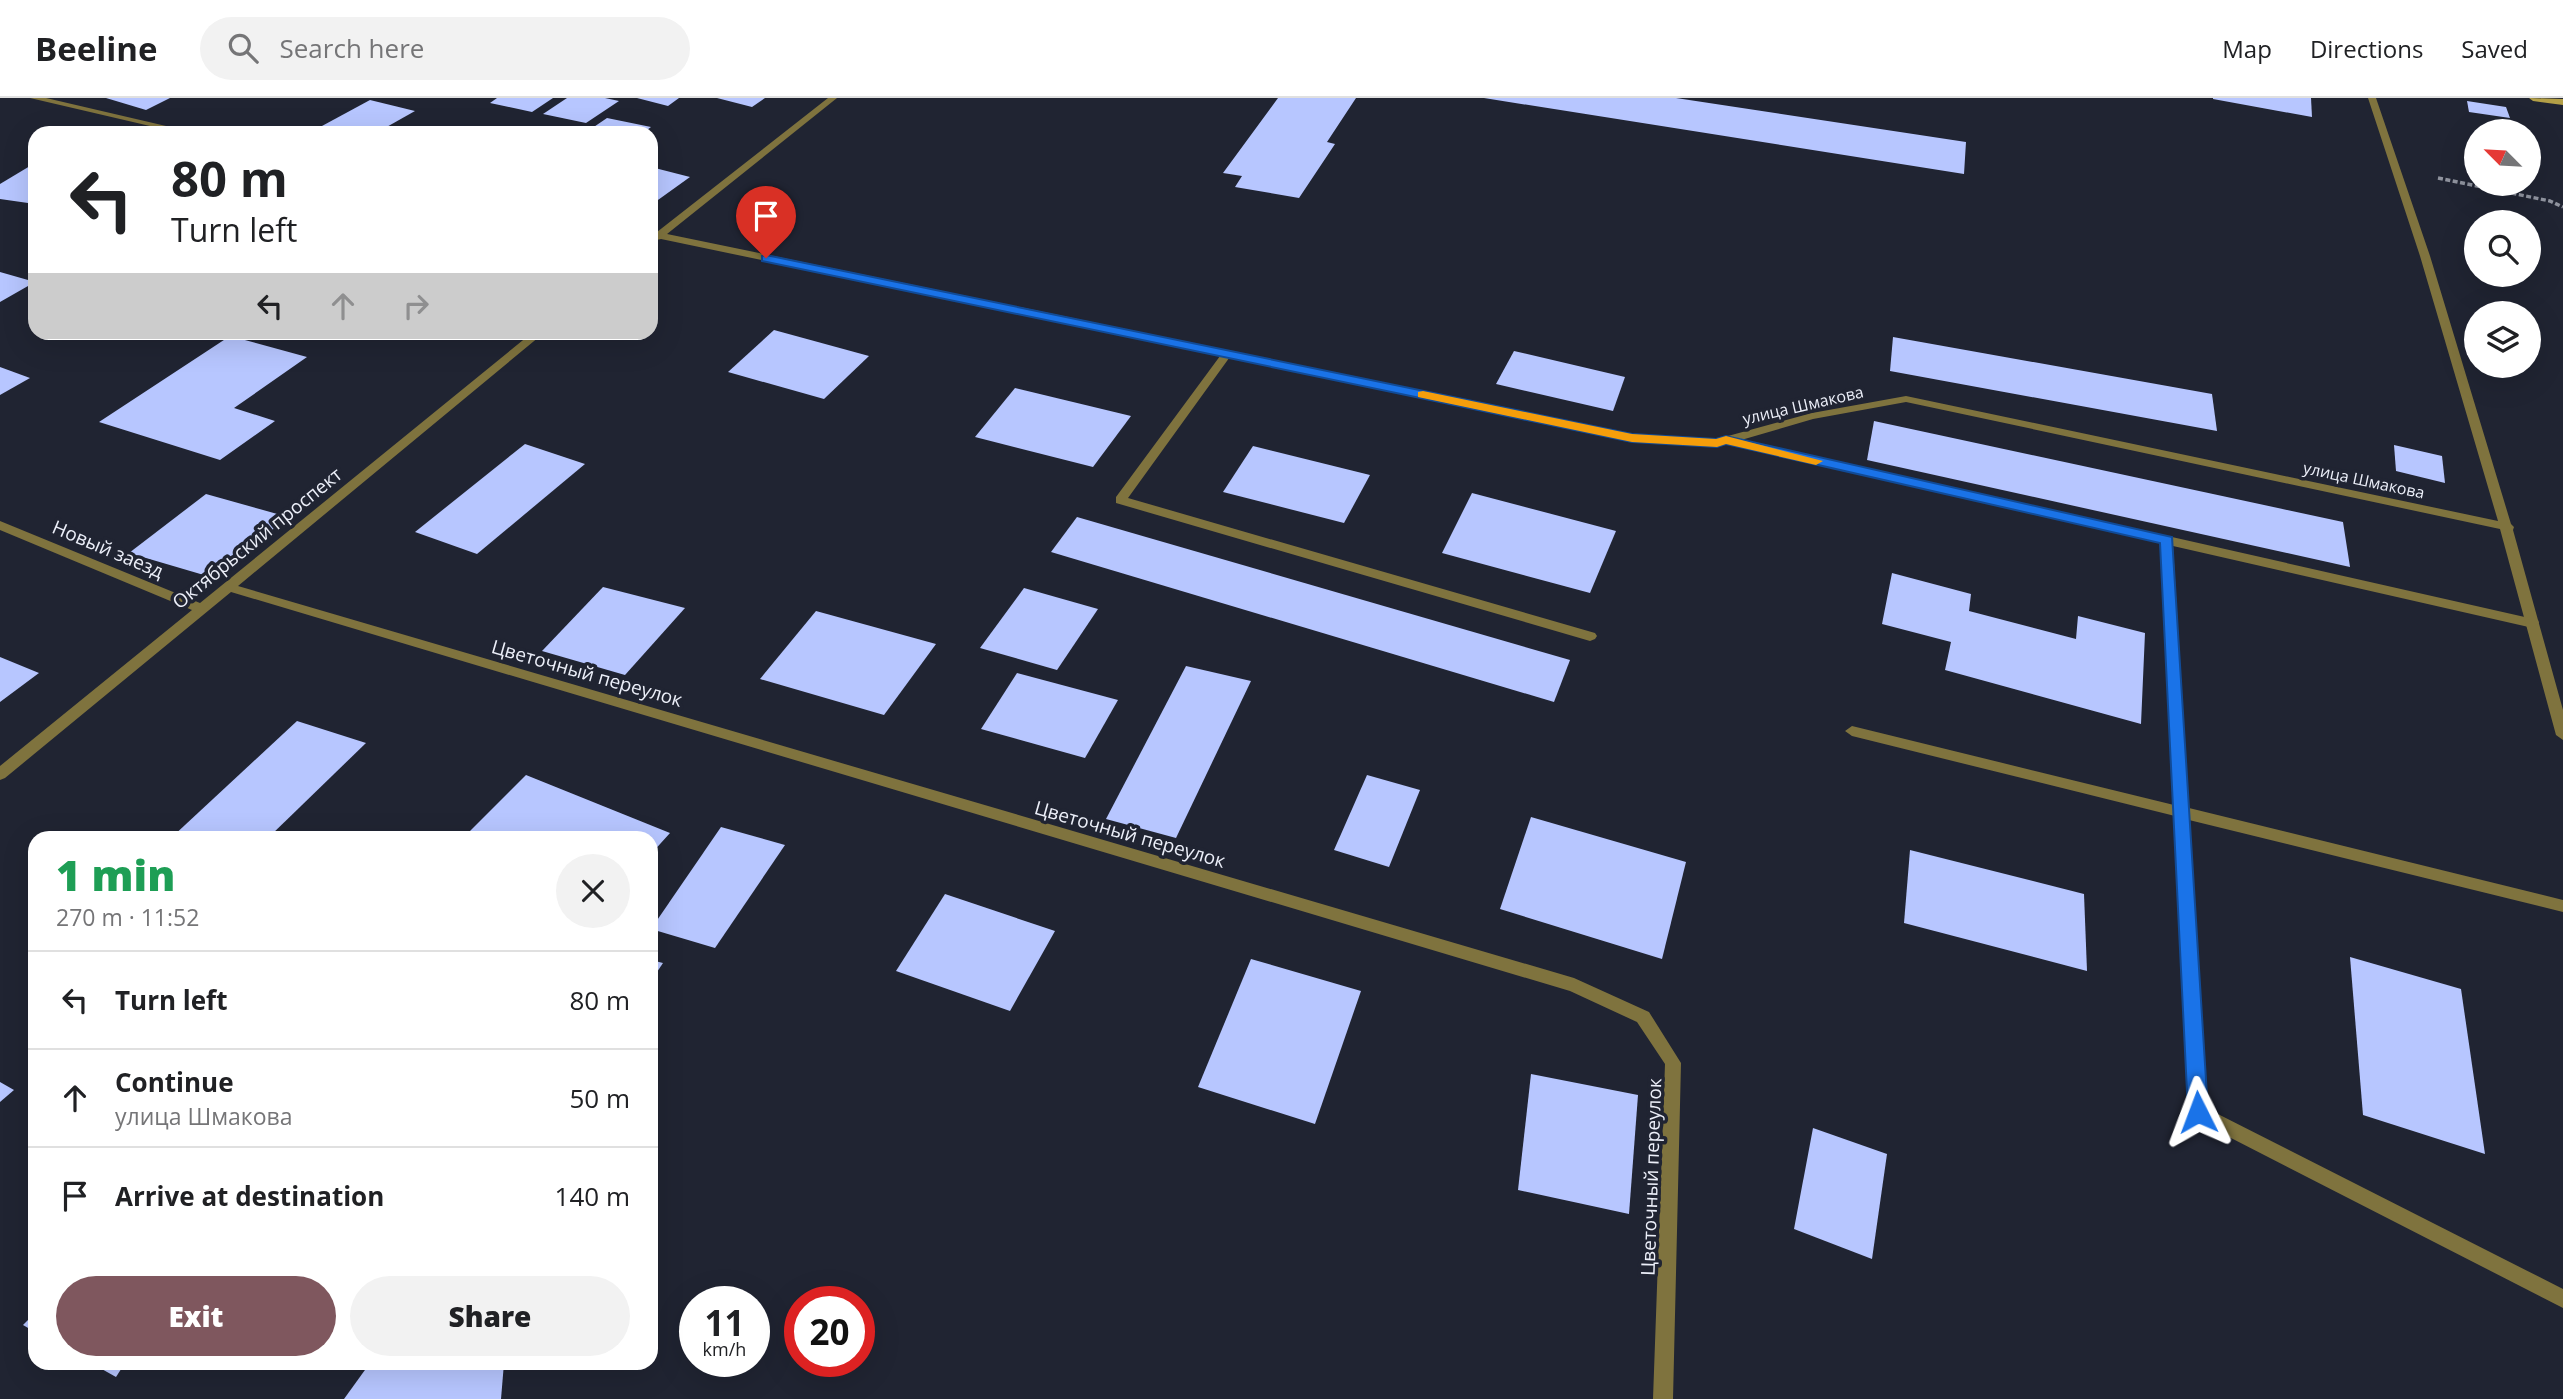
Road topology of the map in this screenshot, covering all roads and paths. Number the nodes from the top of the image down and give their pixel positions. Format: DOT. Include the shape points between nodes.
graph roads {
  1 [pos="34,98"];
  2 [pos="833,98"];
  3 [pos="2372,98"];
  4 [pos="2533,98"];
  5 [pos="2563,102"];
  6 [pos="160,126"];
  7 [pos="2398,169"];
  8 [pos="2563,207"];
  9 [pos="658,233"];
  10 [pos="658,238"];
  11 [pos="530,340"];
  12 [pos="1227,354"];
  13 [pos="1726,440"];
  14 [pos="0,525"];
  15 [pos="2508,527"];
  16 [pos="2167,540"];
  17 [pos="228,587"];
  18 [pos="201,609"];
  19 [pos="2533,623"];
  20 [pos="1590,636"];
  21 [pos="1852,731"];
  22 [pos="2563,736"];
  23 [pos="0,774"];
  24 [pos="2182,813"];
  25 [pos="2563,906"];
  26 [pos="2563,1299"];
  27 [pos="1663,1399"];
  1 -- 6 [label="street"];
  2 -- 9 [label="street"];
  3 -- 7 [label="street"];
  4 -- 5 [label="street"];
  7 -- 8 [label="path"];
  7 -- 15 [label="street"];
  10 -- 12 [label="street, улица Шмакова"];
  11 -- 17 [label="street, Октябрьский проспект"];
  12 -- 13 [label="street, улица Шмакова" via="1632,438"];
  12 -- 20 [label="street" via="1120,500"];
  13 -- 15 [label="street, улица Шмакова" via="1812,416 1906,399"];
  13 -- 16 [label="street"];
  14 -- 18 [label="street, Новый заезд"];
  15 -- 19 [label="street"];
  16 -- 19 [label="street"];
  16 -- 24 [label="street"];
  17 -- 18 [label="street, Октябрьский проспект"];
  17 -- 27 [label="street, Цветочный переулок" via="1574,985 1643,1017 1673,1063"];
  18 -- 23 [label="street, Октябрьский проспект"];
  19 -- 22 [label="street"];
  21 -- 24 [label="street"];
  24 -- 25 [label="street"];
  24 -- 26 [label="street" via="2198,1112"];
}
